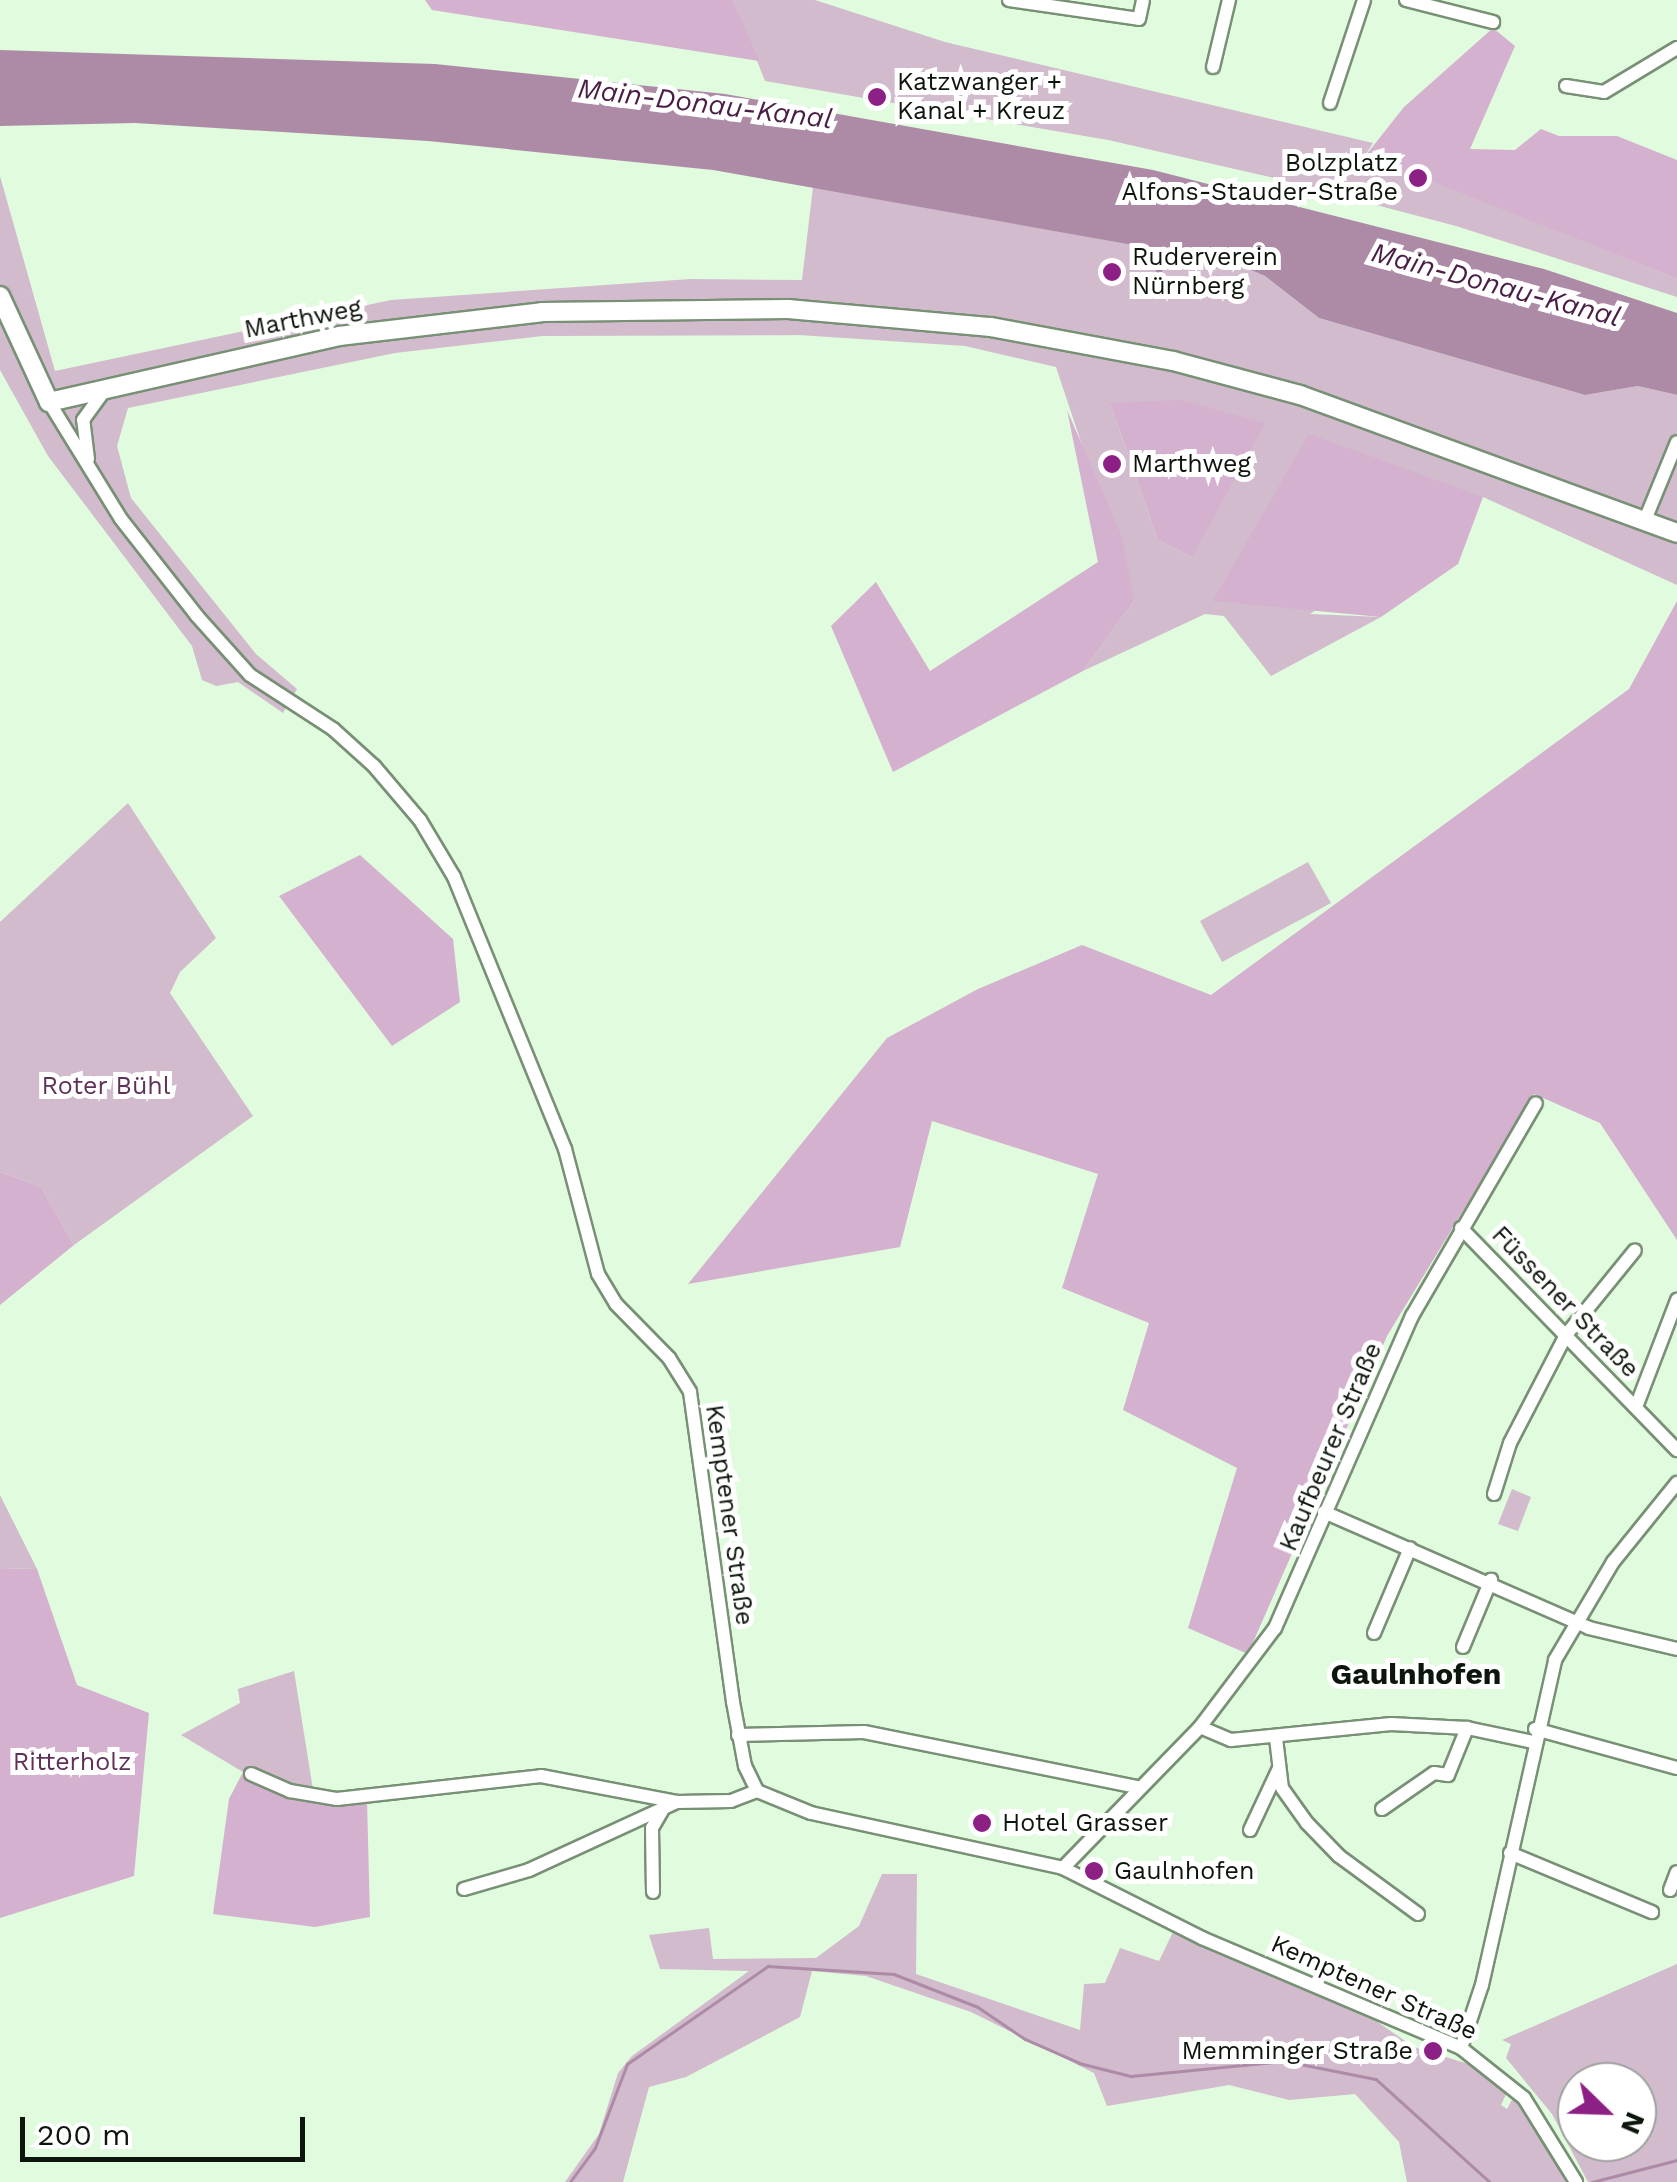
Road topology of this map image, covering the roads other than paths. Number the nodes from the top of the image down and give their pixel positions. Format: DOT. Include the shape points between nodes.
graph roads {
  1 [pos="1009,0"];
  2 [pos="1143,0"];
  3 [pos="1229,0"];
  4 [pos="1364,0"];
  5 [pos="1406,0"];
  6 [pos="1494,22"];
  7 [pos="1677,48"];
  8 [pos="1213,67"];
  9 [pos="1566,86"];
  10 [pos="1330,103"];
  11 [pos="0,296"];
  12 [pos="109,387"];
  13 [pos="50,402"];
  14 [pos="1677,442"];
  15 [pos="92,476"];
  16 [pos="1645,520"];
  17 [pos="1677,534"];
  18 [pos="1536,1102"];
  19 [pos="1461,1228"];
  20 [pos="1635,1250"];
  21 [pos="1677,1300"];
  22 [pos="1566,1335"];
  23 [pos="1636,1408"];
  24 [pos="1677,1450"];
  25 [pos="1677,1483"];
  26 [pos="1494,1494"];
  27 [pos="1324,1512"];
  28 [pos="1410,1548"];
  29 [pos="1491,1580"];
  30 [pos="1575,1622"];
  31 [pos="1374,1632"];
  32 [pos="1464,1647"];
  33 [pos="1677,1650"];
  34 [pos="1200,1726"];
  35 [pos="1466,1728"];
  36 [pos="738,1735"];
  37 [pos="1534,1736"];
  38 [pos="1276,1738"];
  39 [pos="1279,1768"];
  40 [pos="1677,1768"];
  41 [pos="251,1774"];
  42 [pos="1138,1787"];
  43 [pos="757,1791"];
  44 [pos="677,1802"];
  45 [pos="663,1808"];
  46 [pos="1382,1810"];
  47 [pos="1250,1830"];
  48 [pos="1510,1852"];
  49 [pos="1063,1868"];
  50 [pos="1677,1872"];
  51 [pos="464,1889"];
  52 [pos="1670,1890"];
  53 [pos="653,1892"];
  54 [pos="1652,1912"];
  55 [pos="1418,1914"];
  56 [pos="1461,2048"];
  57 [pos="1576,2182"];
  1 -- 2 [label="street" via="1139,19"];
  3 -- 8 [label="street"];
  4 -- 10 [label="street"];
  5 -- 6 [label="street"];
  7 -- 9 [label="street" via="1604,92"];
  11 -- 13 [label="main road"];
  12 -- 13 [label="main road, Marthweg"];
  12 -- 15 [label="street" via="84,420"];
  12 -- 16 [label="main road, Marthweg" via="320,340 479,317 696,306 871,314 1071,340 1234,376 1405,429"];
  13 -- 15 [label="street, Kemptener Straße"];
  14 -- 16 [label="street"];
  15 -- 36 [label="street, Kemptener Straße" via="154,564 242,668 324,722 374,766 420,820 454,876 564,1148 598,1274 690,1392"];
  16 -- 17 [label="main road, Marthweg"];
  18 -- 19 [label="street, Kaufbeurer Straße"];
  19 -- 22 [label="street, Füssener Straße"];
  19 -- 27 [label="street, Kaufbeurer Straße" via="1412,1316"];
  20 -- 22 [label="street"];
  21 -- 23 [label="street"];
  22 -- 23 [label="street, Füssener Straße"];
  22 -- 26 [label="street" via="1510,1443"];
  23 -- 24 [label="street, Füssener Straße"];
  25 -- 30 [label="street" via="1627,1542"];
  27 -- 28 [label="street"];
  27 -- 34 [label="street, Kaufbeurer Straße" via="1275,1628"];
  28 -- 29 [label="street"];
  28 -- 31 [label="street"];
  29 -- 30 [label="street"];
  29 -- 32 [label="street"];
  30 -- 33 [label="street"];
  30 -- 37 [label="street" via="1554,1660"];
  34 -- 38 [label="street" via="1231,1740"];
  34 -- 42 [label="street, Kaufbeurer Straße"];
  35 -- 37 [label="street"];
  35 -- 38 [label="street" via="1391,1724"];
  35 -- 46 [label="street" via="1448,1776 1434,1773"];
  36 -- 42 [label="street" via="864,1732"];
  36 -- 43 [label="street, Kemptener Straße"];
  37 -- 40 [label="street"];
  37 -- 48 [label="street"];
  38 -- 39 [label="street"];
  39 -- 47 [label="street"];
  39 -- 55 [label="street" via="1282,1788 1321,1840"];
  41 -- 44 [label="street" via="290,1791 337,1799 541,1776"];
  42 -- 49 [label="street, Kaufbeurer Straße"];
  43 -- 44 [label="street" via="731,1801"];
  43 -- 49 [label="street, Kemptener Straße" via="811,1813"];
  44 -- 45 [label="street"];
  45 -- 51 [label="street" via="528,1870"];
  45 -- 53 [label="street" via="652,1828"];
  48 -- 54 [label="street"];
  48 -- 56 [label="street" via="1482,1985"];
  49 -- 56 [label="street, Kemptener Straße" via="1202,1938"];
  50 -- 52 [label="street"];
  56 -- 57 [label="street, Kemptener Straße" via="1524,2098"];
}
